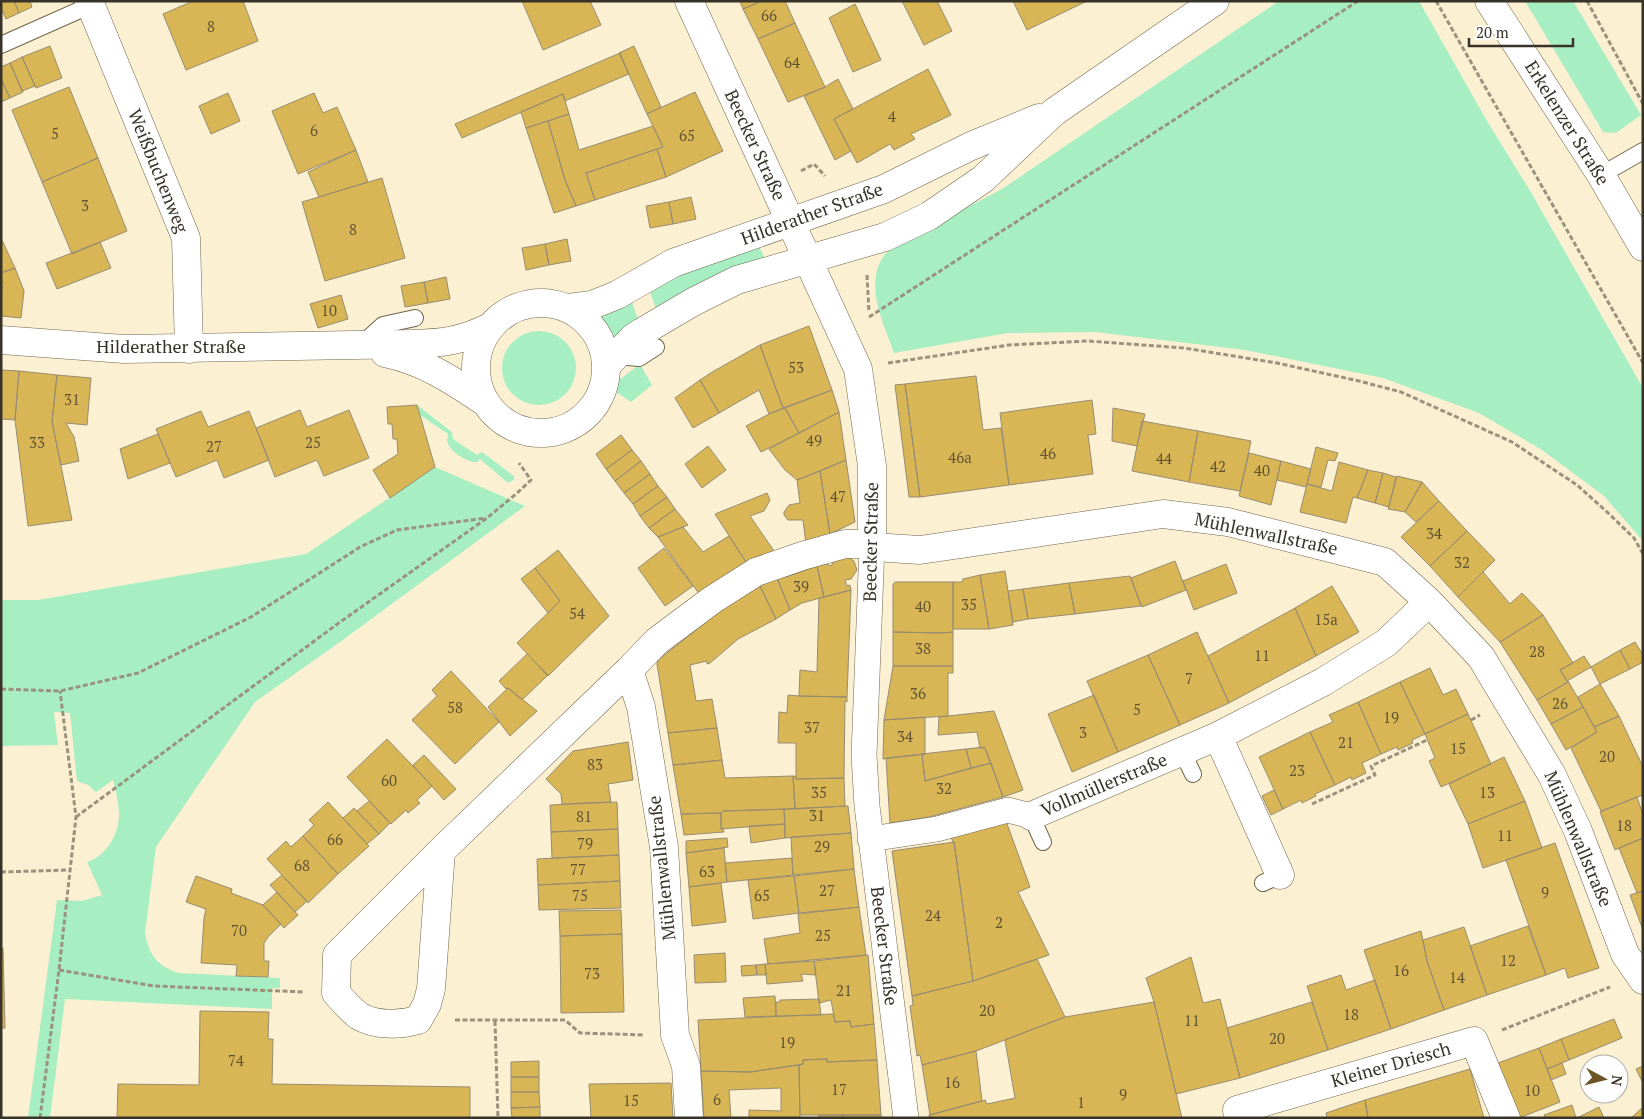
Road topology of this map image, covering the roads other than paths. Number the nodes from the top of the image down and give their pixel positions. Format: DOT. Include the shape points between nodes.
graph roads {
  1 [pos="689,1"];
  2 [pos="1215,1"];
  3 [pos="1489,1"];
  4 [pos="90,3"];
  5 [pos="1,45"];
  6 [pos="1054,112"];
  7 [pos="1643,151"];
  8 [pos="1601,175"];
  9 [pos="791,222"];
  10 [pos="1643,247"];
  11 [pos="808,260"];
  12 [pos="568,308"];
  13 [pos="415,318"];
  14 [pos="490,327"];
  15 [pos="1,340"];
  16 [pos="351,345"];
  17 [pos="656,347"];
  18 [pos="189,348"];
  19 [pos="611,361"];
  20 [pos="485,402"];
  21 [pos="872,545"];
  22 [pos="1429,602"];
  23 [pos="629,670"];
  24 [pos="1218,736"];
  25 [pos="1031,816"];
  26 [pos="870,839"];
  27 [pos="1042,842"];
  28 [pos="440,851"];
  29 [pos="1272,879"];
  30 [pos="1641,978"];
  31 [pos="689,1118"];
  32 [pos="906,1118"];
  33 [pos="1238,1118"];
  34 [pos="1506,1118"];
  1 -- 9 [label="street, Beecker Straße"];
  2 -- 6 [label="street, Hilderather Straße"];
  3 -- 8 [label="street, Erkelenzer Straße"];
  4 -- 5 [label="lane"];
  4 -- 18 [label="street, Weißbuchenweg" via="186,238"];
  6 -- 9 [label="street, Hilderather Straße" via="971,146 884,189"];
  6 -- 11 [label="street, Hilderather Straße" via="983,179 929,216 885,237"];
  7 -- 8 [label="lane"];
  8 -- 10 [label="street, Erkelenzer Straße"];
  9 -- 11 [label="street, Beecker Straße"];
  9 -- 12 [label="street, Hilderather Straße" via="673,263 617,295 592,305"];
  11 -- 19 [label="street, Hilderather Straße" via="737,280 716,290 633,338"];
  11 -- 21 [label="street, Beecker Straße" via="858,368 872,466"];
  12 -- 14 [label="street" via="547,303 526,304 506,313"];
  12 -- 19 [label="street" via="587,322"];
  13 -- 16 [label="lane" via="383,325"];
  14 -- 16 [label="street, Hilderather Straße" via="452,341"];
  14 -- 20 [label="street" via="478,351 476,377"];
  15 -- 18 [label="street, Hilderather Straße" via="124,349"];
  16 -- 18 [label="street, Hilderather Straße"];
  16 -- 20 [label="street, Hilderather Straße" via="416,361"];
  17 -- 19 [label="lane" via="639,358"];
  19 -- 20 [label="street" via="592,409 574,424 555,432 535,433 516,428 498,418"];
  21 -- 22 [label="street, Mühlenwallstraße" via="920,550 1163,514 1228,522 1385,562"];
  21 -- 23 [label="street, Mühlenwallstraße" via="845,544 756,572 657,641"];
  21 -- 26 [label="street, Beecker Straße" via="864,755"];
  22 -- 24 [label="street, Vollmüllerstraße" via="1386,643 1323,682"];
  22 -- 30 [label="street, Mühlenwallstraße" via="1481,657 1552,775 1578,831 1625,954"];
  23 -- 28 [label="street, Mühlenwallstraße"];
  23 -- 31 [label="street, Mühlenwallstraße" via="642,707 664,847 675,1035 686,1066"];
  24 -- 25 [label="street, Vollmüllerstraße" via="1188,763"];
  24 -- 29 [label="street"];
  25 -- 26 [label="street, Vollmüllerstraße" via="1008,810 937,829"];
  25 -- 27 [label="lane"];
  26 -- 32 [label="street, Beecker Straße"];
  28 -- 28 [label="street, Mühlenwallstraße" via="337,955 336,994 360,1016 379,1023 405,1024 418,1020 428,1004"];
  33 -- 34 [label="street, Kleiner Driesch" via="1236,1110 1474,1041"];
}
